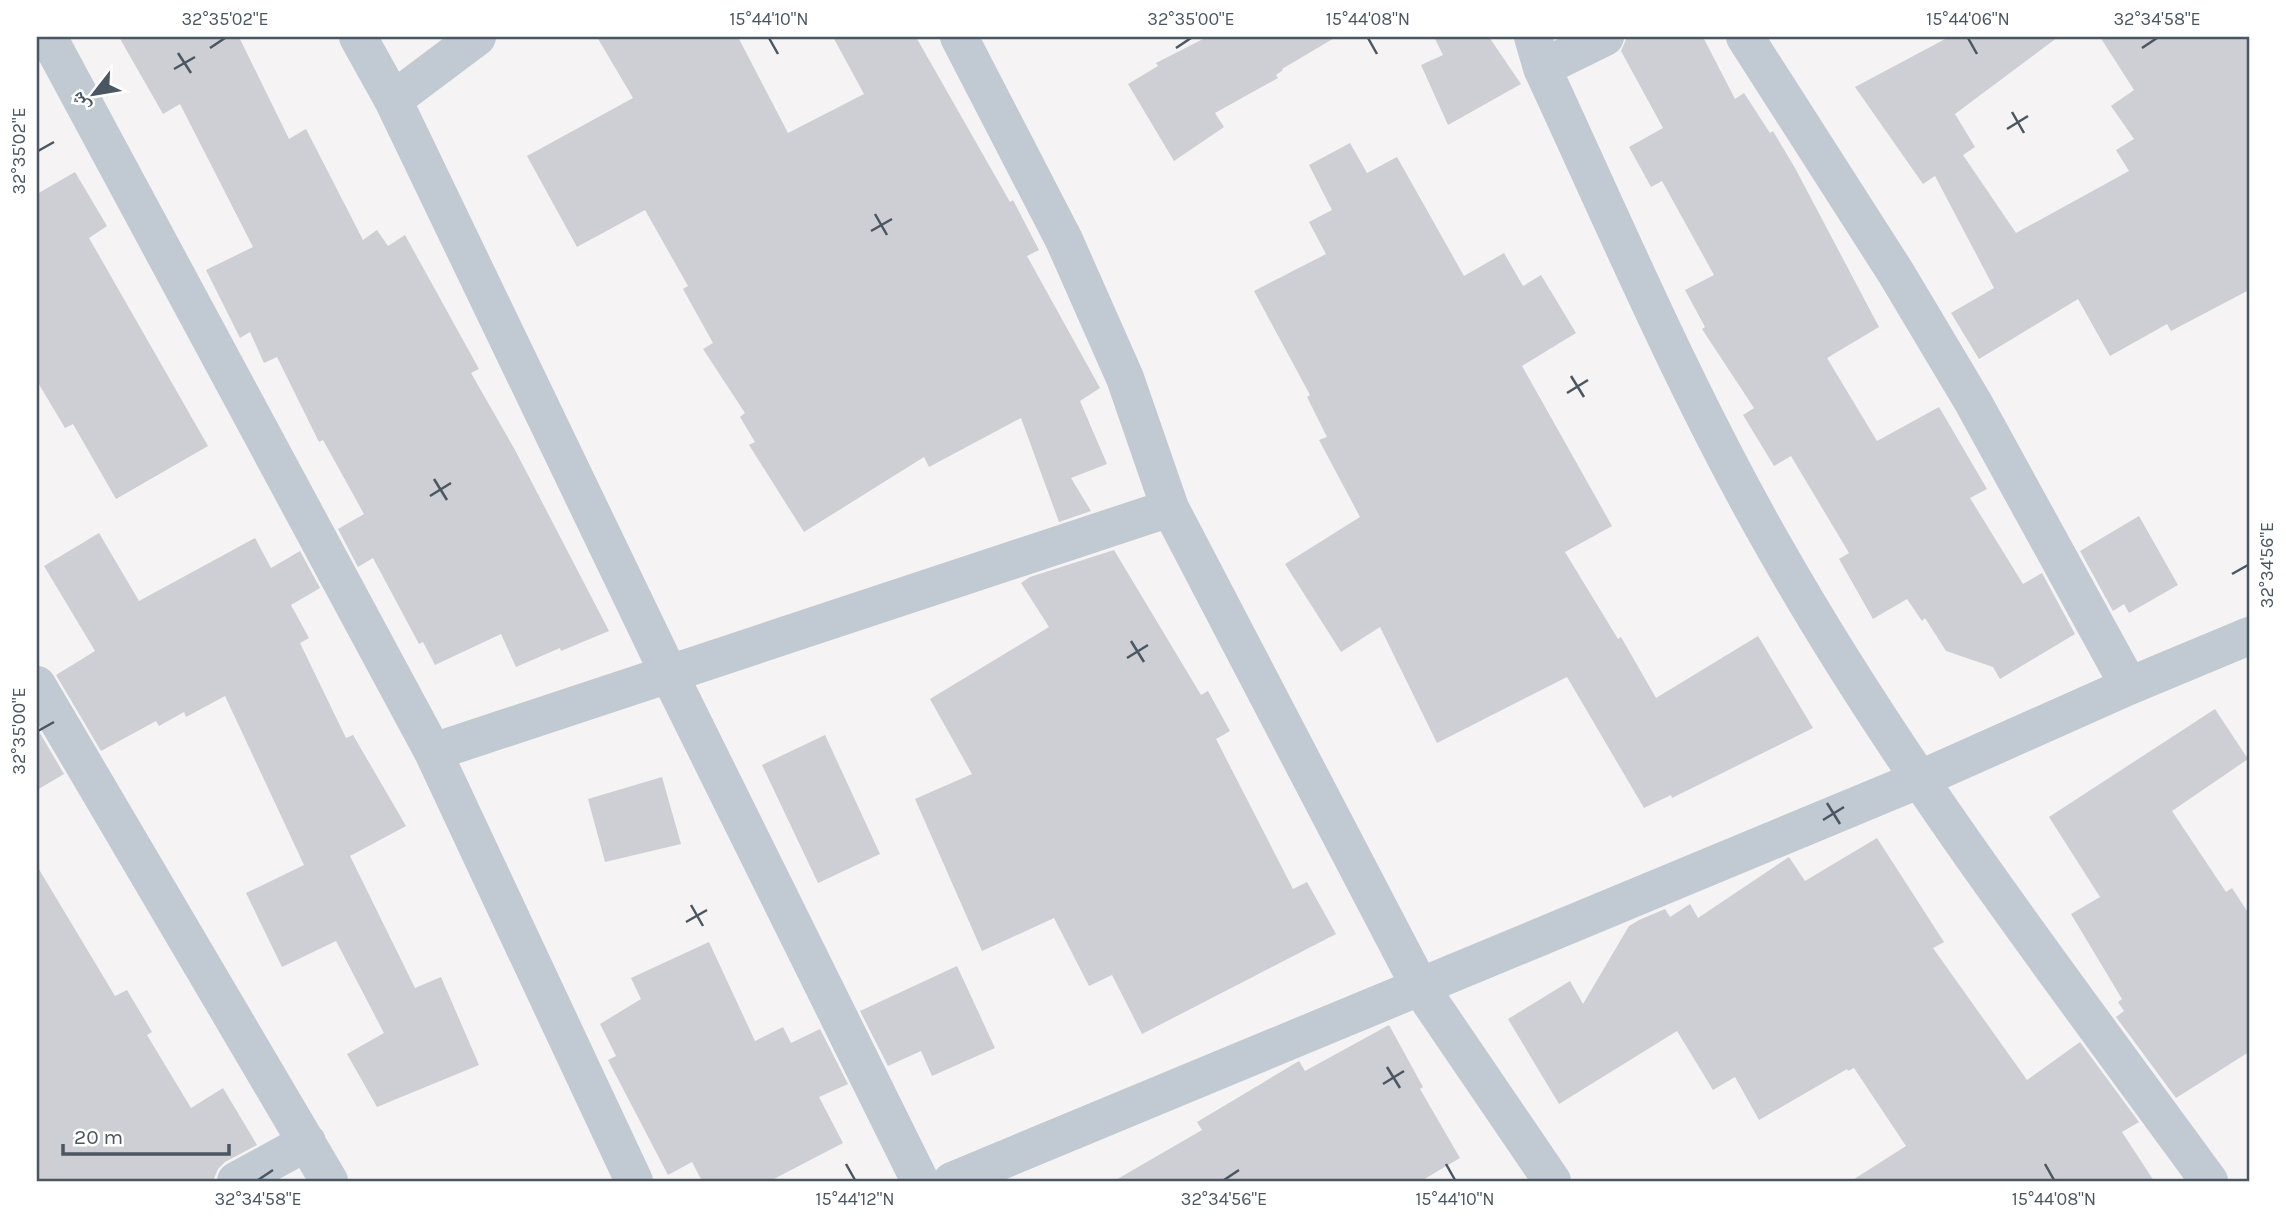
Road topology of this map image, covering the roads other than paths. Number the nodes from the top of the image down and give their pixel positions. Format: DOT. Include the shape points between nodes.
graph roads {
  1 [pos="48,37"];
  2 [pos="358,37"];
  3 [pos="477,37"];
  4 [pos="959,37"];
  5 [pos="1605,37"];
  6 [pos="1745,37"];
  7 [pos="1537,52"];
  8 [pos="393,100"];
  9 [pos="1170,508"];
  10 [pos="2249,636"];
  11 [pos="669,674"];
  12 [pos="37,685"];
  13 [pos="2129,686"];
  14 [pos="433,752"];
  15 [pos="1918,780"];
  16 [pos="1420,987"];
  17 [pos="307,1142"];
  18 [pos="236,1181"];
  19 [pos="329,1181"];
  20 [pos="634,1181"];
  21 [pos="920,1181"];
  22 [pos="952,1181"];
  23 [pos="1552,1181"];
  24 [pos="2208,1181"];
  1 -- 14 [label="street"];
  2 -- 8 [label="street"];
  3 -- 8 [label="street"];
  4 -- 9 [label="street" via="1069,252 1125,378"];
  5 -- 7 [label="street"];
  6 -- 13 [label="street" via="1973,402"];
  7 -- 15 [label="street" via="1734,476"];
  8 -- 11 [label="street"];
  9 -- 11 [label="street"];
  9 -- 16 [label="street"];
  10 -- 13 [label="street"];
  11 -- 14 [label="street"];
  11 -- 21 [label="street"];
  12 -- 17 [label="street"];
  13 -- 15 [label="street"];
  14 -- 20 [label="street"];
  15 -- 16 [label="street"];
  15 -- 24 [label="street"];
  16 -- 22 [label="street"];
  16 -- 23 [label="street"];
  17 -- 18 [label="street"];
  17 -- 19 [label="street"];
}
